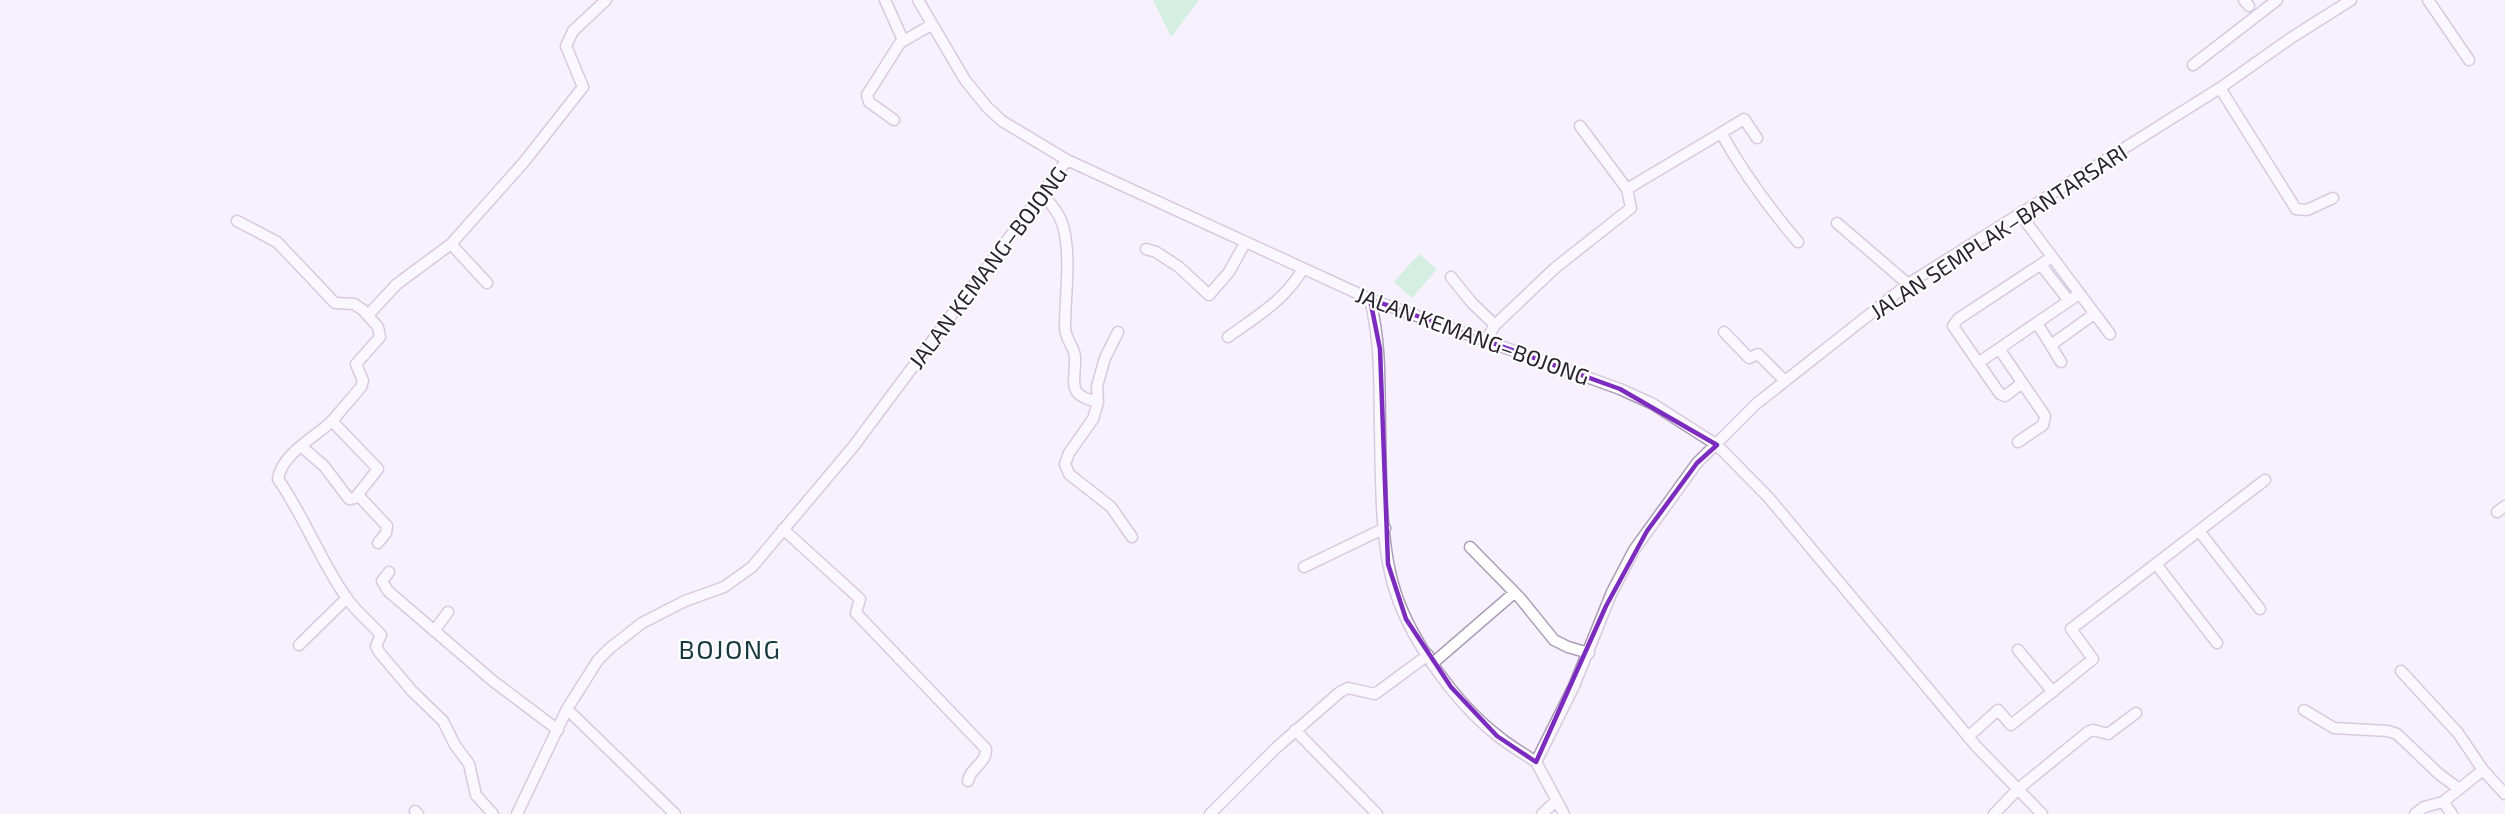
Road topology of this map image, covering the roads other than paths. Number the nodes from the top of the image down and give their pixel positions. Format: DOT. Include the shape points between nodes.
graph roads {
  1 [pos="606,0"];
  2 [pos="885,0"];
  3 [pos="918,0"];
  4 [pos="2277,0"];
  5 [pos="2351,0"];
  6 [pos="2428,0"];
  7 [pos="931,25"];
  8 [pos="903,40"];
  9 [pos="2469,60"];
  10 [pos="2193,64"];
  11 [pos="2220,88"];
  12 [pos="894,120"];
  13 [pos="1580,126"];
  14 [pos="1721,133"];
  15 [pos="1757,138"];
  16 [pos="1067,160"];
  17 [pos="1627,189"];
  18 [pos="1043,195"];
  19 [pos="2333,198"];
  20 [pos="2020,214"];
  21 [pos="237,221"];
  22 [pos="1837,223"];
  23 [pos="1798,242"];
  24 [pos="1245,243"];
  25 [pos="450,244"];
  26 [pos="1146,249"];
  27 [pos="2052,257"];
  28 [pos="2041,265"];
  29 [pos="1303,269"];
  30 [pos="1451,277"];
  31 [pos="487,283"];
  32 [pos="1908,284"];
  33 [pos="2079,294"];
  34 [pos="1370,299"];
  35 [pos="2068,301"];
  36 [pos="2094,314"];
  37 [pos="368,315"];
  38 [pos="2037,323"];
  39 [pos="1495,325"];
  40 [pos="1118,332"];
  41 [pos="1724,332"];
  42 [pos="2110,334"];
  43 [pos="1228,337"];
  44 [pos="1486,340"];
  45 [pos="2051,345"];
  46 [pos="2000,350"];
  47 [pos="2061,362"];
  48 [pos="1978,363"];
  49 [pos="1785,381"];
  50 [pos="2021,384"];
  51 [pos="1098,402"];
  52 [pos="332,421"];
  53 [pos="2018,442"];
  54 [pos="1717,445"];
  55 [pos="301,446"];
  56 [pos="2265,480"];
  57 [pos="358,495"];
  58 [pos="1385,528"];
  59 [pos="783,529"];
  60 [pos="2199,531"];
  61 [pos="1132,537"];
  62 [pos="378,543"];
  63 [pos="1470,547"];
  64 [pos="2156,564"];
  65 [pos="1304,567"];
  66 [pos="389,572"];
  67 [pos="1514,592"];
  68 [pos="347,598"];
  69 [pos="2260,609"];
  70 [pos="448,612"];
  71 [pos="434,631"];
  72 [pos="2217,643"];
  73 [pos="299,645"];
  74 [pos="2018,650"];
  75 [pos="1589,653"];
  76 [pos="1431,659"];
  77 [pos="2401,670"];
  78 [pos="2053,692"];
  79 [pos="567,709"];
  80 [pos="2304,710"];
  81 [pos="2136,713"];
  82 [pos="558,730"];
  83 [pos="1295,730"];
  84 [pos="1968,737"];
  85 [pos="1536,762"];
  86 [pos="2483,770"];
  87 [pos="968,781"];
  88 [pos="2018,789"];
  89 [pos="2459,789"];
  90 [pos="2505,795"];
  91 [pos="1556,801"];
  92 [pos="2443,802"];
  93 [pos="494,814"];
  94 [pos="518,814"];
  95 [pos="675,814"];
  96 [pos="1210,814"];
  97 [pos="1377,814"];
  98 [pos="1542,814"];
  99 [pos="1564,814"];
  100 [pos="1994,814"];
  101 [pos="2042,814"];
  102 [pos="2415,814"];
  103 [pos="2452,814"];
  1 -- 25 [label="street" via="573,31 566,46 583,87 524,162"];
  2 -- 8 [label="street"];
  3 -- 7 [label="street"];
  4 -- 10 [label="street"];
  5 -- 11 [label="street, JALAN SEMPLAK–BANTARSARI"];
  6 -- 9 [label="street"];
  7 -- 8 [label="street"];
  7 -- 16 [label="street" via="987,107 1002,121"];
  8 -- 12 [label="street" via="866,98"];
  11 -- 19 [label="street" via="2296,209 2307,210"];
  11 -- 20 [label="street, JALAN SEMPLAK–BANTARSARI"];
  13 -- 17 [label="street"];
  14 -- 15 [label="street" via="1744,119"];
  14 -- 17 [label="street"];
  14 -- 23 [label="street" via="1774,214"];
  16 -- 18 [label="street, JALAN KEMANG–BOJONG"];
  16 -- 24 [label="street, JALAN KEMANG–BOJONG"];
  17 -- 39 [label="street" via="1631,208 1555,268"];
  18 -- 51 [label="street" via="1058,212 1064,230 1065,330 1075,357 1073,386 1081,397"];
  18 -- 59 [label="street, JALAN KEMANG–BOJONG" via="847,454"];
  20 -- 27 [label="street"];
  20 -- 32 [label="street, JALAN SEMPLAK–BANTARSARI"];
  21 -- 37 [label="street" via="277,242 335,303 354,304"];
  22 -- 32 [label="street"];
  24 -- 26 [label="street" via="1229,272 1209,295 1179,267"];
  24 -- 29 [label="street, JALAN KEMANG–BOJONG"];
  25 -- 31 [label="street"];
  25 -- 37 [label="street" via="398,284"];
  27 -- 28 [label="street"];
  27 -- 33 [label="street"];
  28 -- 35 [label="street"];
  28 -- 48 [label="street" via="1954,323"];
  29 -- 34 [label="street, JALAN KEMANG–BOJONG"];
  29 -- 43 [label="street" via="1280,300"];
  30 -- 39 [label="street"];
  32 -- 49 [label="street, JALAN SEMPLAK–BANTARSARI"];
  33 -- 35 [label="street"];
  33 -- 36 [label="street"];
  34 -- 44 [label="street, JALAN KEMANG–BOJONG"];
  34 -- 58 [label="street" via="1380,349"];
  35 -- 38 [label="street"];
  36 -- 42 [label="street"];
  36 -- 45 [label="street"];
  37 -- 52 [label="street" via="378,327 380,337 356,364 363,381 361,387"];
  38 -- 45 [label="street"];
  38 -- 46 [label="street"];
  39 -- 44 [label="street"];
  40 -- 51 [label="street" via="1096,386"];
  41 -- 49 [label="street" via="1749,358 1758,354"];
  44 -- 54 [label="street, JALAN KEMANG–BOJONG" via="1645,400"];
  45 -- 47 [label="street"];
  46 -- 48 [label="street"];
  46 -- 50 [label="street"];
  48 -- 50 [label="street" via="2002,396"];
  49 -- 54 [label="street, JALAN SEMPLAK–BANTARSARI" via="1756,404"];
  50 -- 53 [label="street" via="2045,416 2045,422"];
  51 -- 61 [label="street" via="1093,419 1065,464 1069,474 1111,507"];
  52 -- 55 [label="street"];
  52 -- 57 [label="street" via="378,469"];
  54 -- 75 [label="street, JALAN SEMPLAK–BANTARSARI" via="1697,462 1634,550 1599,621"];
  54 -- 84 [label="street, JALAN KEMANG–BOJONG" via="1769,498"];
  55 -- 57 [label="street" via="324,466 349,499"];
  55 -- 68 [label="street" via="278,479"];
  56 -- 60 [label="street"];
  57 -- 62 [label="street" via="387,526"];
  58 -- 65 [label="street"];
  58 -- 76 [label="street" via="1388,564 1398,602"];
  59 -- 79 [label="street, JALAN KEMANG–BOJONG" via="738,579 657,614 619,640 593,666"];
  59 -- 87 [label="street" via="860,599 856,613 986,749 985,757"];
  60 -- 64 [label="street"];
  60 -- 69 [label="street"];
  63 -- 67 [label="street"];
  64 -- 72 [label="street"];
  64 -- 78 [label="street" via="2071,629 2092,659"];
  66 -- 71 [label="street" via="382,585"];
  67 -- 75 [label="street" via="1554,640"];
  67 -- 76 [label="street"];
  68 -- 73 [label="street"];
  68 -- 93 [label="street" via="381,635 376,646 379,652 443,721 454,745 469,764 476,795"];
  70 -- 71 [label="street"];
  71 -- 82 [label="street"];
  74 -- 78 [label="street"];
  75 -- 85 [label="street, JALAN SEMPLAK–BANTARSARI"];
  76 -- 83 [label="street" via="1378,693 1348,688 1340,692"];
  76 -- 85 [label="street" via="1481,721"];
  77 -- 86 [label="street" via="2458,733"];
  78 -- 84 [label="street" via="2011,725 1998,710"];
  79 -- 82 [label="street, JALAN KEMANG–BOJONG"];
  79 -- 95 [label="street"];
  80 -- 89 [label="street" via="2334,728 2397,734"];
  81 -- 88 [label="street" via="2108,734 2093,729 2088,732"];
  82 -- 94 [label="street, JALAN KEMANG–BOJONG"];
  83 -- 96 [label="street"];
  83 -- 97 [label="street"];
  84 -- 88 [label="street, JALAN KEMANG–BOJONG"];
  85 -- 91 [label="street"];
  86 -- 89 [label="street"];
  86 -- 90 [label="street"];
  88 -- 100 [label="street"];
  88 -- 101 [label="street, JALAN KEMANG–BOJONG"];
  89 -- 92 [label="street"];
  91 -- 98 [label="street"];
  91 -- 99 [label="street"];
  92 -- 102 [label="street"];
  92 -- 103 [label="street"];
}
